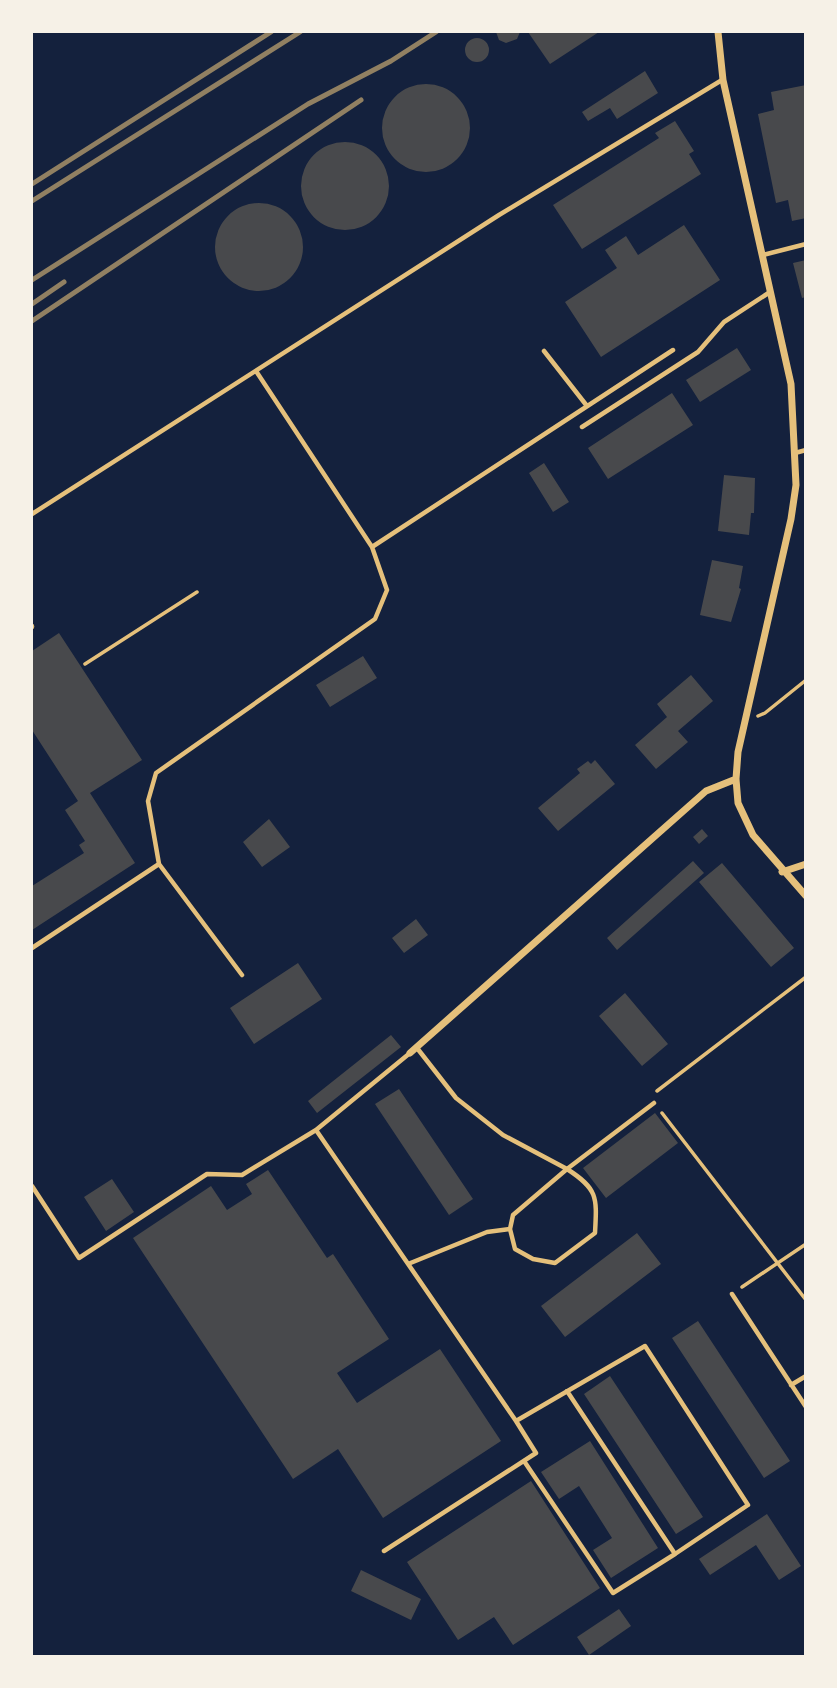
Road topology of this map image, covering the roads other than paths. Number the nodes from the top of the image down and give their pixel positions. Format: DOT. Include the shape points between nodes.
graph roads {
  1 [pos="718,32"];
  2 [pos="723,80"];
  3 [pos="806,244"];
  4 [pos="762,256"];
  5 [pos="771,292"];
  6 [pos="673,350"];
  7 [pos="544,351"];
  8 [pos="256,371"];
  9 [pos="587,406"];
  10 [pos="582,427"];
  11 [pos="806,450"];
  12 [pos="795,453"];
  13 [pos="32,514"];
  14 [pos="372,547"];
  15 [pos="736,779"];
  16 [pos="159,864"];
  17 [pos="806,864"];
  18 [pos="782,872"];
  19 [pos="806,896"];
  20 [pos="32,948"];
  21 [pos="242,975"];
  22 [pos="414,1050"];
  23 [pos="654,1103"];
  24 [pos="316,1130"];
  25 [pos="566,1169"];
  26 [pos="32,1186"];
  27 [pos="510,1229"];
  28 [pos="408,1264"];
  29 [pos="732,1294"];
  30 [pos="806,1376"];
  31 [pos="791,1385"];
  32 [pos="567,1391"];
  33 [pos="806,1407"];
  34 [pos="516,1420"];
  35 [pos="524,1461"];
  36 [pos="384,1551"];
  37 [pos="675,1554"];
  1 -- 2 [label="street"];
  2 -- 4 [label="street"];
  2 -- 8 [label="lane" via="514,205"];
  3 -- 4 [label="lane"];
  4 -- 5 [label="street"];
  5 -- 10 [label="lane" via="724,322 698,352"];
  5 -- 12 [label="street" via="791,384"];
  6 -- 9 [label="lane"];
  7 -- 9 [label="lane"];
  8 -- 13 [label="lane"];
  8 -- 14 [label="lane"];
  9 -- 14 [label="lane"];
  11 -- 12 [label="lane"];
  12 -- 15 [label="street" via="792,519 738,752"];
  14 -- 16 [label="lane" via="387,590 375,619 156,773 148,800"];
  15 -- 18 [label="street" via="738,803 753,835"];
  15 -- 22 [label="street" via="706,791"];
  16 -- 20 [label="lane"];
  16 -- 21 [label="lane"];
  17 -- 18 [label="street"];
  18 -- 19 [label="street"];
  22 -- 24 [label="lane"];
  22 -- 25 [label="lane" via="456,1098 503,1135"];
  23 -- 25 [label="lane"];
  24 -- 26 [label="lane" via="242,1175 207,1174 79,1258"];
  24 -- 28 [label="lane"];
  25 -- 27 [label="lane" via="513,1215"];
  25 -- 27 [label="lane" via="586,1182 597,1199 595,1233 555,1264 514,1249"];
  27 -- 28 [label="lane" via="486,1232"];
  28 -- 34 [label="lane"];
  29 -- 31 [label="lane"];
  30 -- 31 [label="lane"];
  31 -- 33 [label="lane"];
  32 -- 34 [label="lane"];
  32 -- 37 [label="lane"];
  32 -- 37 [label="lane" via="645,1346 748,1505"];
  34 -- 35 [label="lane" via="536,1453"];
  35 -- 36 [label="lane"];
  35 -- 37 [label="lane" via="613,1593"];
}
